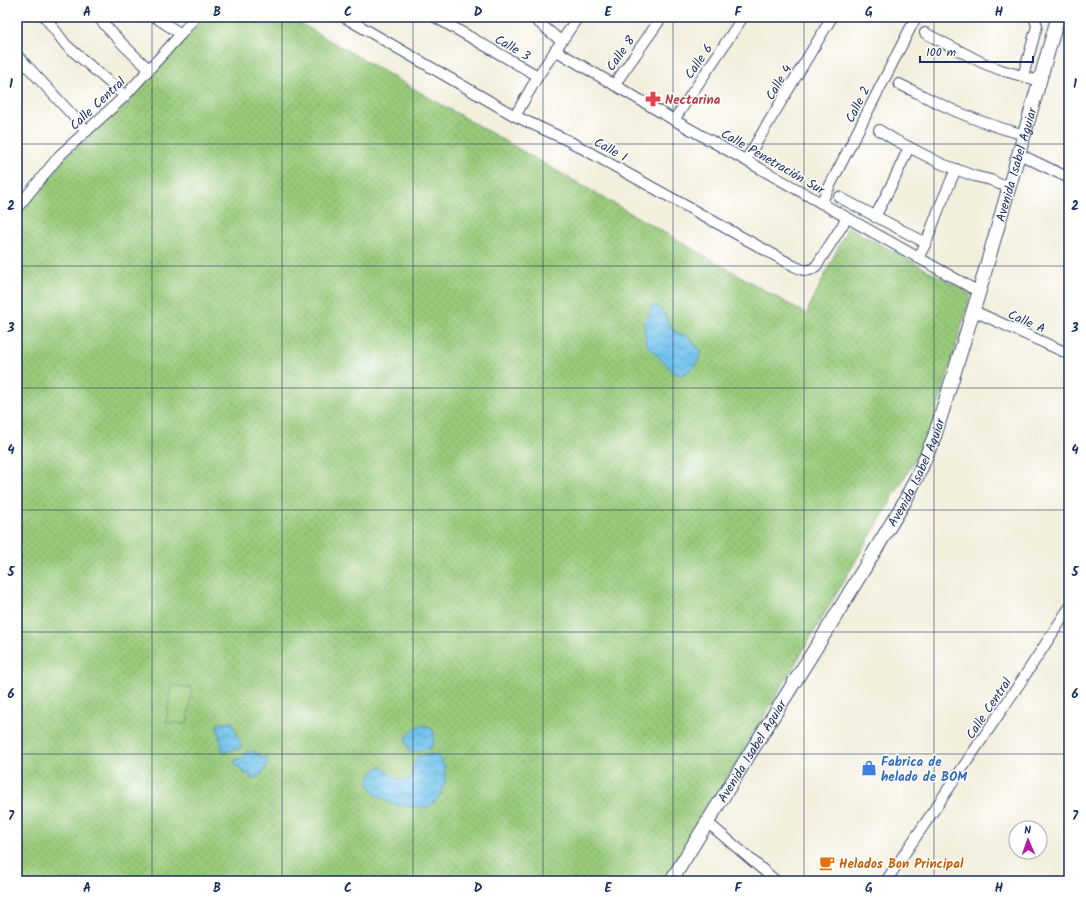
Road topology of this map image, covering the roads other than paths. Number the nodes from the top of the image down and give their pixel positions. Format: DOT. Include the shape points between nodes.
graph roads {
  1 [pos="45,17"];
  2 [pos="98,17"];
  3 [pos="155,17"];
  4 [pos="344,17"];
  5 [pos="435,17"];
  6 [pos="532,17"];
  7 [pos="578,17"];
  8 [pos="662,17"];
  9 [pos="743,17"];
  10 [pos="832,17"];
  11 [pos="916,17"];
  12 [pos="1034,17"];
  13 [pos="1058,17"];
  14 [pos="193,18"];
  15 [pos="925,33"];
  16 [pos="181,34"];
  17 [pos="561,41"];
  18 [pos="555,50"];
  19 [pos="17,55"];
  20 [pos="149,69"];
  21 [pos="538,76"];
  22 [pos="1023,76"];
  23 [pos="1040,80"];
  24 [pos="899,84"];
  25 [pos="614,85"];
  26 [pos="125,96"];
  27 [pos="514,116"];
  28 [pos="674,120"];
  29 [pos="879,130"];
  30 [pos="87,131"];
  31 [pos="1024,134"];
  32 [pos="909,147"];
  33 [pos="1019,154"];
  34 [pos="746,160"];
  35 [pos="956,169"];
  36 [pos="1069,178"];
  37 [pos="1010,187"];
  38 [pos="840,197"];
  39 [pos="821,204"];
  40 [pos="17,208"];
  41 [pos="875,217"];
  42 [pos="846,218"];
  43 [pos="926,243"];
  44 [pos="918,258"];
  45 [pos="979,292"];
  46 [pos="974,311"];
  47 [pos="1069,354"];
  48 [pos="1069,608"];
  49 [pos="707,822"];
  50 [pos="671,881"];
  51 [pos="776,881"];
  52 [pos="886,881"];
  1 -- 26 [label="street" via="66,45"];
  2 -- 20 [label="street"];
  3 -- 16 [label="street"];
  4 -- 27 [label="street, Calle 1"];
  5 -- 21 [label="street, Calle 3"];
  6 -- 17 [label="street"];
  7 -- 17 [label="street"];
  8 -- 25 [label="street, Calle 8"];
  9 -- 28 [label="street, Calle 6"];
  10 -- 34 [label="street, Calle 4"];
  11 -- 39 [label="street, Calle 2"];
  12 -- 22 [label="street" via="1037,26"];
  13 -- 23 [label="main road, Avenida Isabel Aguiar"];
  14 -- 16 [label="street, Calle Central"];
  15 -- 22 [label="street" via="983,63"];
  16 -- 20 [label="street, Calle Central"];
  17 -- 18 [label="street"];
  18 -- 21 [label="street"];
  18 -- 25 [label="street, Calle Penetración Sur"];
  19 -- 30 [label="street"];
  20 -- 26 [label="street, Calle Central"];
  21 -- 27 [label="street"];
  22 -- 23 [label="street"];
  23 -- 31 [label="main road, Avenida Isabel Aguiar"];
  24 -- 31 [label="street" via="962,114"];
  25 -- 28 [label="street, Calle Penetración Sur"];
  26 -- 30 [label="street, Calle Central"];
  27 -- 42 [label="street, Calle 1" via="569,140 803,270 808,271 817,265"];
  28 -- 34 [label="street, Calle Penetración Sur"];
  29 -- 32 [label="street"];
  30 -- 40 [label="street, Calle Central" via="60,154"];
  31 -- 33 [label="main road, Avenida Isabel Aguiar"];
  32 -- 35 [label="street"];
  32 -- 41 [label="street"];
  33 -- 36 [label="street"];
  33 -- 37 [label="main road, Avenida Isabel Aguiar"];
  34 -- 39 [label="street, Calle Penetración Sur"];
  35 -- 37 [label="street"];
  35 -- 43 [label="street"];
  37 -- 45 [label="main road, Avenida Isabel Aguiar"];
  38 -- 41 [label="street"];
  39 -- 42 [label="street, Calle Penetración Sur"];
  41 -- 43 [label="street"];
  42 -- 44 [label="street, Calle Penetración Sur"];
  43 -- 44 [label="street"];
  44 -- 45 [label="street, Calle Penetración Sur"];
  45 -- 46 [label="main road, Avenida Isabel Aguiar"];
  46 -- 47 [label="street, Calle A"];
  46 -- 49 [label="main road, Avenida Isabel Aguiar" via="935,435 905,501"];
  48 -- 52 [label="street, Calle Central"];
  49 -- 50 [label="main road, Avenida Isabel Aguiar"];
  49 -- 51 [label="street"];
}
